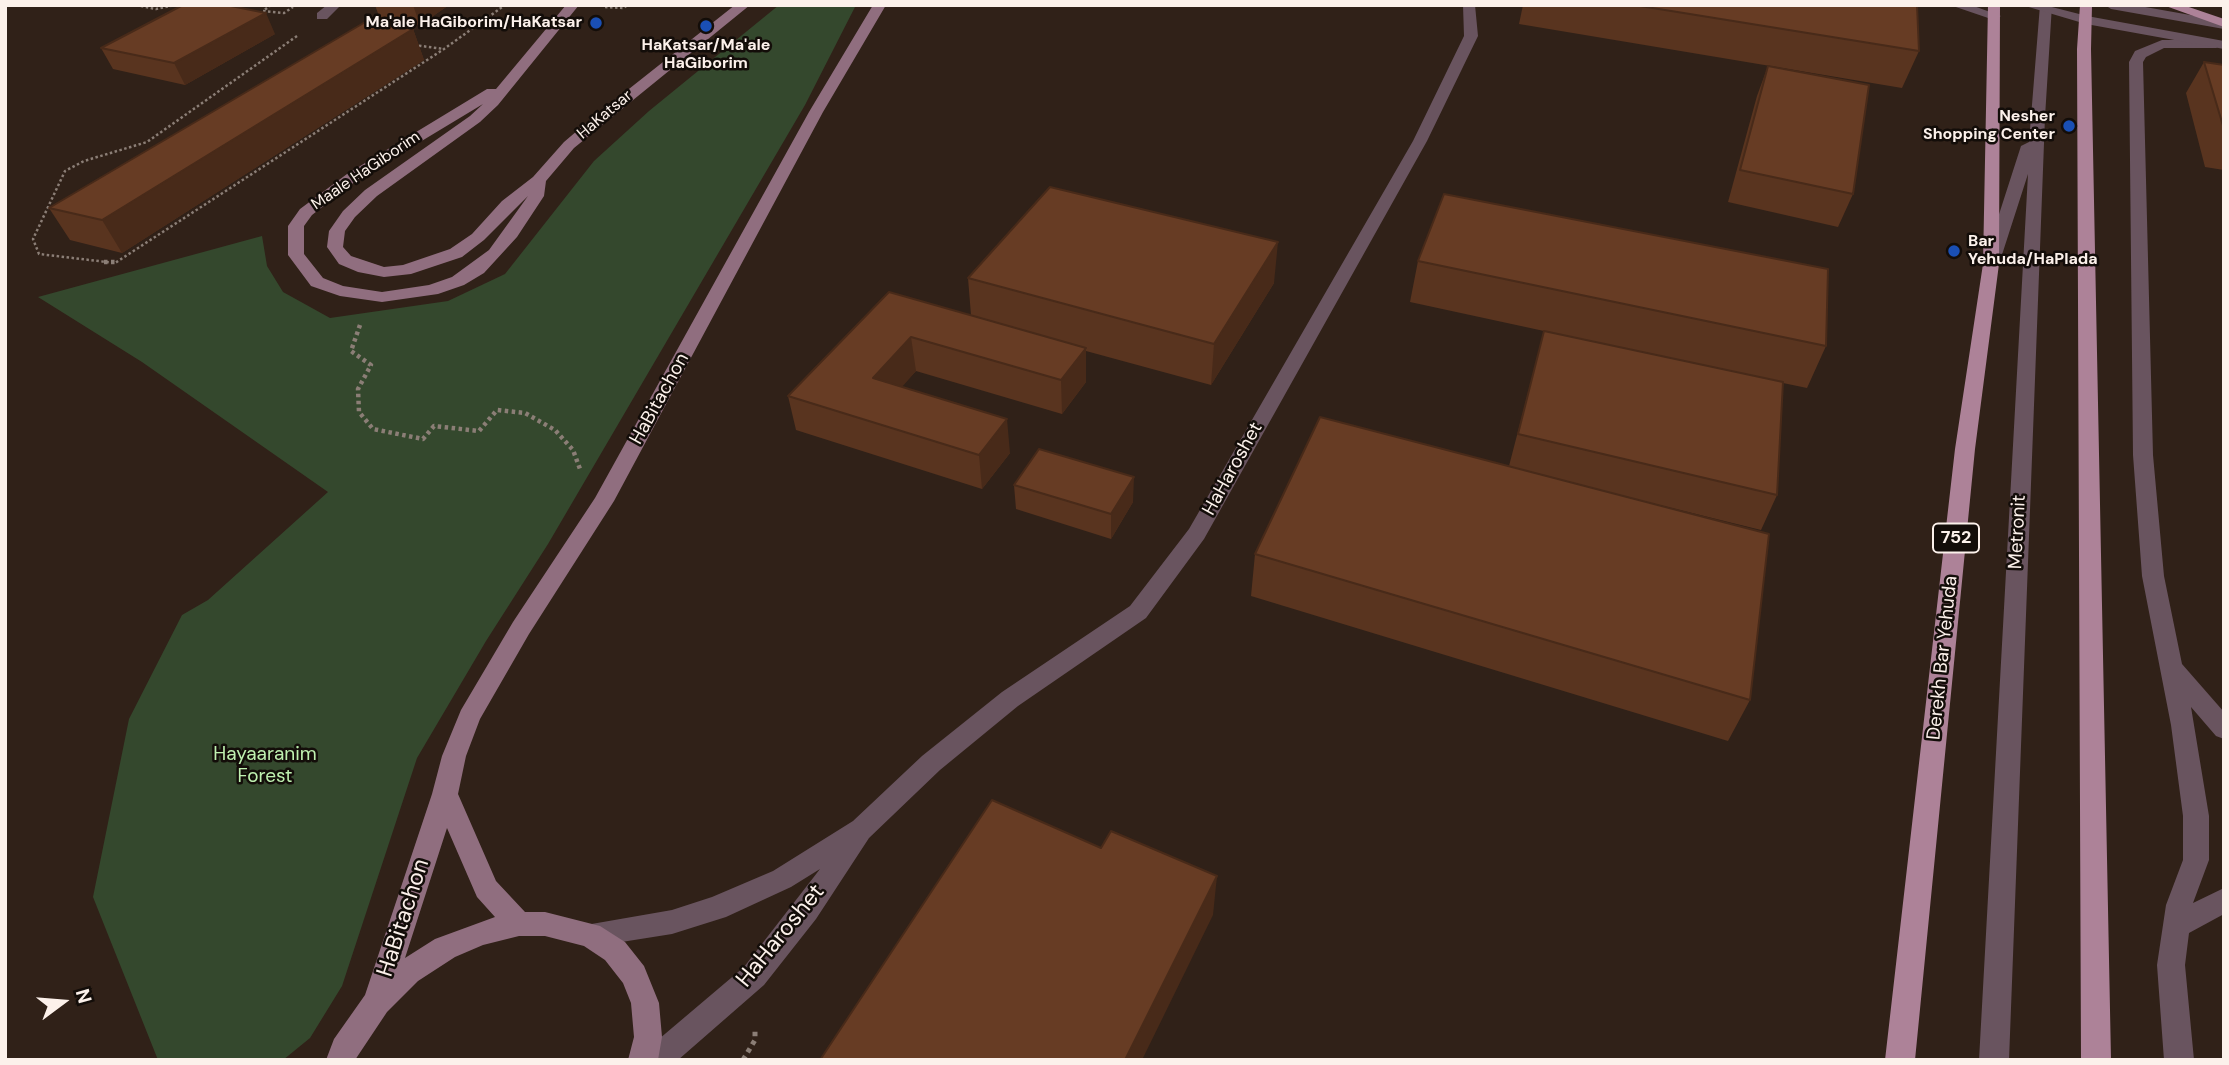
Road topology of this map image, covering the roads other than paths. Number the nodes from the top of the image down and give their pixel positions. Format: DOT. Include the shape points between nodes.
graph roads {
  1 [pos="335,5"];
  2 [pos="573,5"];
  3 [pos="744,5"];
  4 [pos="880,5"];
  5 [pos="1469,5"];
  6 [pos="1956,5"];
  7 [pos="2111,5"];
  8 [pos="2169,5"];
  9 [pos="2040,7"];
  10 [pos="1994,10"];
  11 [pos="2086,13"];
  12 [pos="322,16"];
  13 [pos="2222,34"];
  14 [pos="509,82"];
  15 [pos="2038,117"];
  16 [pos="538,180"];
  17 [pos="1991,264"];
  18 [pos="384,272"];
  19 [pos="371,296"];
  20 [pos="2171,666"];
  21 [pos="2224,729"];
  22 [pos="445,794"];
  23 [pos="862,829"];
  24 [pos="2224,900"];
  25 [pos="519,924"];
  26 [pos="2177,926"];
  27 [pos="590,935"];
  28 [pos="377,1002"];
  29 [pos="340,1060"];
  30 [pos="643,1060"];
  31 [pos="656,1060"];
  32 [pos="1900,1060"];
  33 [pos="1994,1060"];
  34 [pos="2096,1060"];
  35 [pos="2179,1060"];
  1 -- 12 [label="street"];
  2 -- 14 [label="street, Maale HaGiborim"];
  3 -- 16 [label="street, HaKatsar" via="613,107"];
  4 -- 22 [label="street, HaBitachon" via="816,112 604,501 469,718"];
  5 -- 23 [label="street, HaHaroshet" via="1471,36 1420,141 1197,534 1138,612 1010,699 931,763"];
  6 -- 10 [label="street"];
  7 -- 13 [label="street"];
  8 -- 13 [label="main road"];
  9 -- 11 [label="street"];
  9 -- 15 [label="street, Metronit"];
  10 -- 17 [label="main road, Derekh Bar Yehuda / 752"];
  11 -- 13 [label="street"];
  11 -- 34 [label="main road"];
  13 -- 20 [label="street" via="2162,44 2140,54 2136,62 2143,455 2153,576"];
  14 -- 18 [label="street, Maale HaGiborim" via="475,119 371,193 337,231 335,247 345,260"];
  14 -- 19 [label="street, Maale HaGiborim" via="352,177 306,212 296,226 296,255 317,282"];
  15 -- 17 [label="street"];
  15 -- 33 [label="street, Metronit"];
  16 -- 18 [label="street, HaKatsar" via="456,253"];
  16 -- 19 [label="street, HaKatsar" via="536,196 511,234 478,269 432,290 408,296"];
  17 -- 32 [label="main road, Derekh Bar Yehuda / 752" via="1964,463"];
  20 -- 21 [label="street"];
  20 -- 26 [label="street" via="2196,816 2196,860 2179,905"];
  22 -- 25 [label="street" via="486,889"];
  22 -- 28 [label="street, HaBitachon"];
  23 -- 27 [label="street, HaHaroshet" via="782,879 716,908 672,922"];
  23 -- 31 [label="street, HaHaroshet" via="807,910 754,976"];
  24 -- 26 [label="street"];
  25 -- 27 [label="street" via="545,924"];
  25 -- 28 [label="street" via="445,948 408,972"];
  26 -- 35 [label="street" via="2171,965"];
  27 -- 30 [label="street" via="615,951 634,975 645,1003 648,1037"];
  28 -- 29 [label="street"];
}
